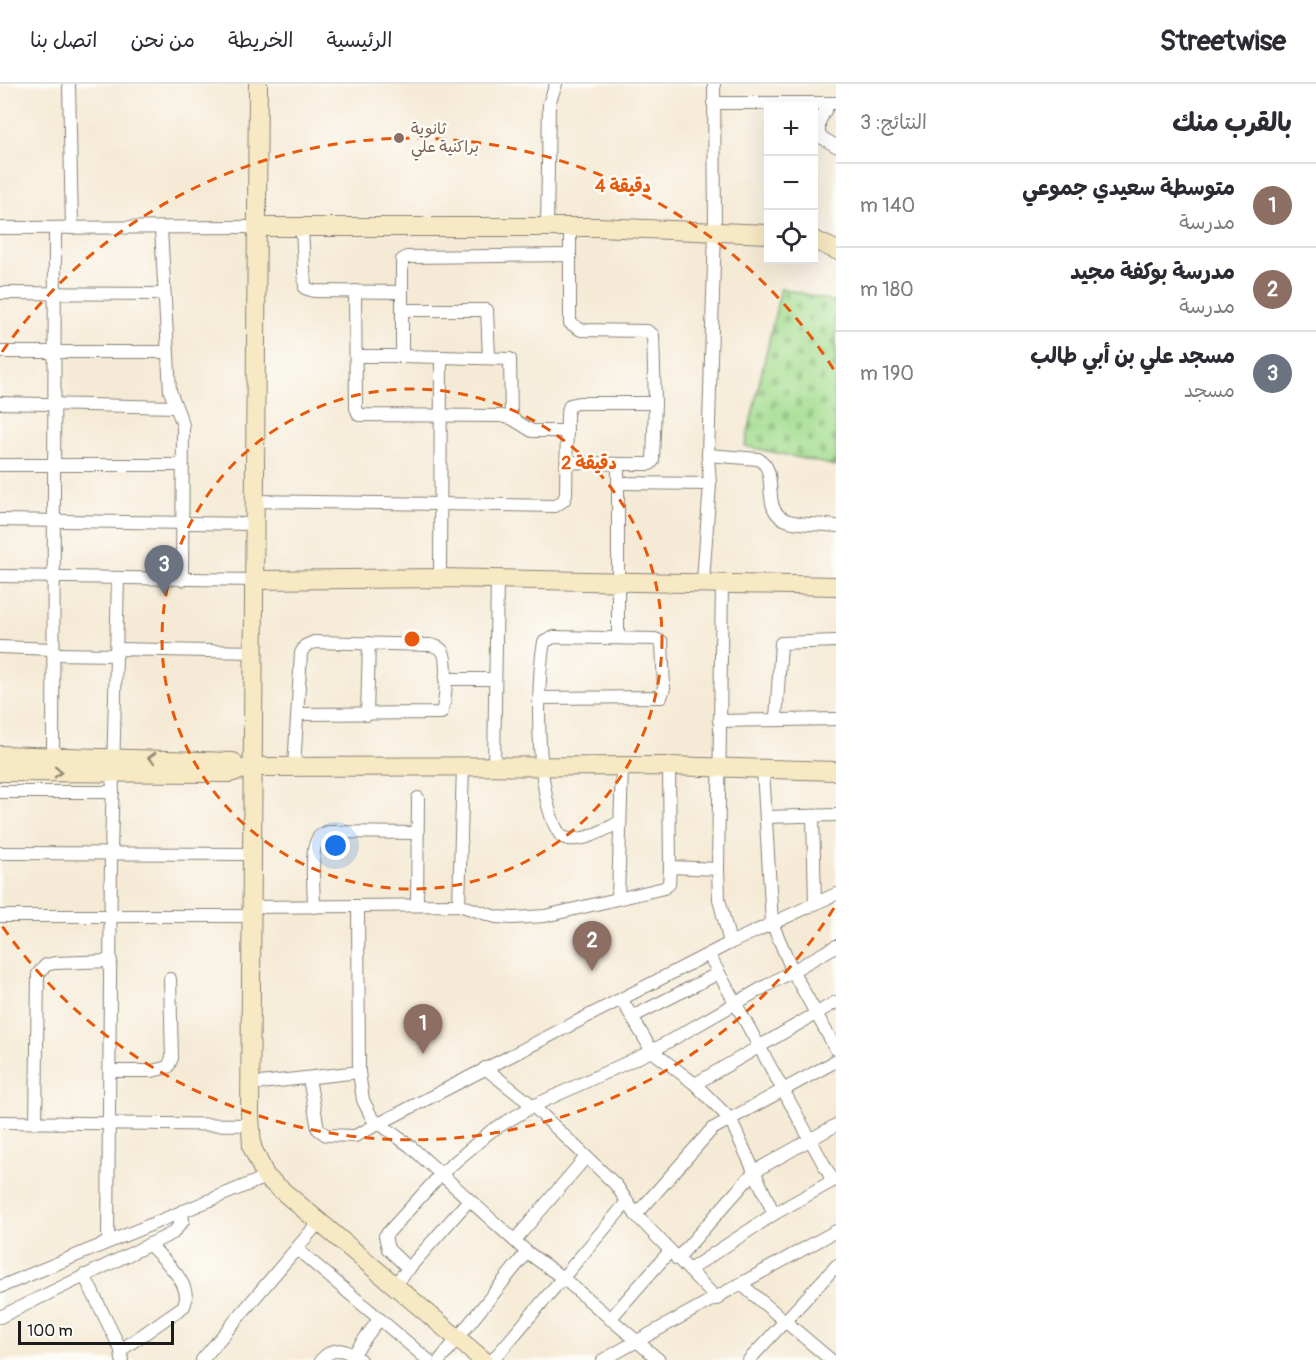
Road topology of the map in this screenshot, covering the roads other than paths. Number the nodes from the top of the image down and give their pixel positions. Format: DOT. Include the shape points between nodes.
graph roads {
  1 [pos="69,84"];
  2 [pos="258,84"];
  3 [pos="556,84"];
  4 [pos="714,84"];
  5 [pos="713,103"];
  6 [pos="832,103"];
  7 [pos="836,146"];
  8 [pos="257,227"];
  9 [pos="548,227"];
  10 [pos="0,228"];
  11 [pos="55,228"];
  12 [pos="72,228"];
  13 [pos="161,228"];
  14 [pos="302,228"];
  15 [pos="570,228"];
  16 [pos="715,231"];
  17 [pos="764,234"];
  18 [pos="818,242"];
  19 [pos="836,250"];
  20 [pos="570,255"];
  21 [pos="355,291"];
  22 [pos="402,292"];
  23 [pos="0,293"];
  24 [pos="55,293"];
  25 [pos="163,294"];
  26 [pos="403,310"];
  27 [pos="0,352"];
  28 [pos="166,352"];
  29 [pos="55,353"];
  30 [pos="356,356"];
  31 [pos="402,356"];
  32 [pos="441,357"];
  33 [pos="489,357"];
  34 [pos="0,403"];
  35 [pos="655,403"];
  36 [pos="56,405"];
  37 [pos="176,407"];
  38 [pos="441,416"];
  39 [pos="511,418"];
  40 [pos="567,431"];
  41 [pos="708,455"];
  42 [pos="567,462"];
  43 [pos="618,464"];
  44 [pos="0,465"];
  45 [pos="182,465"];
  46 [pos="56,466"];
  47 [pos="619,483"];
  48 [pos="710,484"];
  49 [pos="253,501"];
  50 [pos="440,503"];
  51 [pos="0,520"];
  52 [pos="55,520"];
  53 [pos="182,523"];
  54 [pos="253,524"];
  55 [pos="836,526"];
  56 [pos="0,576"];
  57 [pos="118,578"];
  58 [pos="440,578"];
  59 [pos="53,579"];
  60 [pos="182,579"];
  61 [pos="498,579"];
  62 [pos="255,580"];
  63 [pos="619,581"];
  64 [pos="703,581"];
  65 [pos="722,582"];
  66 [pos="836,586"];
  67 [pos="618,638"];
  68 [pos="836,640"];
  69 [pos="369,643"];
  70 [pos="0,647"];
  71 [pos="53,652"];
  72 [pos="117,652"];
  73 [pos="253,652"];
  74 [pos="445,679"];
  75 [pos="494,679"];
  76 [pos="540,698"];
  77 [pos="298,714"];
  78 [pos="367,715"];
  79 [pos="776,719"];
  80 [pos="836,719"];
  81 [pos="718,721"];
  82 [pos="0,755"];
  83 [pos="53,755"];
  84 [pos="113,765"];
  85 [pos="463,766"];
  86 [pos="494,766"];
  87 [pos="542,766"];
  88 [pos="622,766"];
  89 [pos="669,766"];
  90 [pos="252,767"];
  91 [pos="294,767"];
  92 [pos="718,769"];
  93 [pos="764,770"];
  94 [pos="836,771"];
  95 [pos="0,772"];
  96 [pos="0,792"];
  97 [pos="113,792"];
  98 [pos="418,798"];
  99 [pos="836,815"];
  100 [pos="766,816"];
  101 [pos="813,816"];
  102 [pos="620,822"];
  103 [pos="418,833"];
  104 [pos="0,853"];
  105 [pos="111,854"];
  106 [pos="252,854"];
  107 [pos="670,867"];
  108 [pos="718,869"];
  109 [pos="836,894"];
  110 [pos="618,898"];
  111 [pos="417,904"];
  112 [pos="815,904"];
  113 [pos="459,905"];
  114 [pos="357,906"];
  115 [pos="314,907"];
  116 [pos="251,912"];
  117 [pos="112,915"];
  118 [pos="0,916"];
  119 [pos="772,923"];
  120 [pos="730,943"];
  121 [pos="836,946"];
  122 [pos="709,955"];
  123 [pos="111,961"];
  124 [pos="793,972"];
  125 [pos="718,973"];
  126 [pos="170,979"];
  127 [pos="622,1000"];
  128 [pos="836,1002"];
  129 [pos="736,1004"];
  130 [pos="816,1014"];
  131 [pos="632,1017"];
  132 [pos="759,1047"];
  133 [pos="836,1049"];
  134 [pos="652,1051"];
  135 [pos="836,1061"];
  136 [pos="485,1068"];
  137 [pos="110,1071"];
  138 [pos="360,1072"];
  139 [pos="309,1078"];
  140 [pos="251,1084"];
  141 [pos="695,1084"];
  142 [pos="782,1093"];
  143 [pos="533,1106"];
  144 [pos="730,1119"];
  145 [pos="0,1122"];
  146 [pos="36,1123"];
  147 [pos="109,1124"];
  148 [pos="382,1124"];
  149 [pos="250,1125"];
  150 [pos="836,1125"];
  151 [pos="810,1139"];
  152 [pos="586,1157"];
  153 [pos="755,1170"];
  154 [pos="442,1173"];
  155 [pos="266,1178"];
  156 [pos="834,1180"];
  157 [pos="469,1200"];
  158 [pos="627,1202"];
  159 [pos="182,1211"];
  160 [pos="774,1214"];
  161 [pos="636,1215"];
  162 [pos="319,1222"];
  163 [pos="836,1231"];
  164 [pos="515,1240"];
  165 [pos="108,1242"];
  166 [pos="149,1244"];
  167 [pos="297,1249"];
  168 [pos="527,1252"];
  169 [pos="674,1255"];
  170 [pos="836,1266"];
  171 [pos="409,1269"];
  172 [pos="689,1270"];
  173 [pos="84,1275"];
  174 [pos="564,1279"];
  175 [pos="395,1284"];
  176 [pos="741,1284"];
  177 [pos="0,1287"];
  178 [pos="717,1299"];
  179 [pos="0,1317"];
  180 [pos="610,1318"];
  181 [pos="379,1319"];
  182 [pos="784,1321"];
  183 [pos="457,1338"];
  184 [pos="636,1341"];
  185 [pos="122,1355"];
  186 [pos="357,1357"];
  187 [pos="202,1360"];
  188 [pos="321,1360"];
  189 [pos="428,1360"];
  190 [pos="440,1360"];
  191 [pos="483,1360"];
  192 [pos="493,1360"];
  193 [pos="603,1360"];
  194 [pos="659,1360"];
  195 [pos="749,1360"];
  196 [pos="834,1360"];
  1 -- 12 [label="street"];
  2 -- 8 [label="main road"];
  3 -- 9 [label="street" via="549,104"];
  4 -- 5 [label="street"];
  5 -- 6 [label="street"];
  5 -- 16 [label="street"];
  6 -- 7 [label="street" via="819,122 819,136"];
  8 -- 13 [label="street"];
  8 -- 14 [label="main road"];
  8 -- 49 [label="main road"];
  9 -- 14 [label="main road"];
  9 -- 15 [label="main road"];
  10 -- 11 [label="street"];
  11 -- 12 [label="street"];
  11 -- 24 [label="street"];
  12 -- 13 [label="street"];
  13 -- 25 [label="street"];
  14 -- 21 [label="street" via="305,288"];
  15 -- 16 [label="main road"];
  15 -- 20 [label="street"];
  16 -- 17 [label="main road"];
  16 -- 41 [label="street"];
  18 -- 19 [label="main road"];
  20 -- 22 [label="street" via="406,257 402,260"];
  20 -- 35 [label="street" via="570,323 581,330 650,332"];
  21 -- 22 [label="street"];
  21 -- 30 [label="street"];
  22 -- 26 [label="street"];
  23 -- 24 [label="street"];
  24 -- 25 [label="street"];
  24 -- 29 [label="street"];
  25 -- 28 [label="street"];
  26 -- 31 [label="street"];
  26 -- 33 [label="street" via="487,310"];
  27 -- 29 [label="street"];
  28 -- 29 [label="street"];
  28 -- 37 [label="street" via="170,391"];
  29 -- 36 [label="street"];
  30 -- 31 [label="street"];
  30 -- 38 [label="street" via="359,415"];
  31 -- 32 [label="street"];
  32 -- 33 [label="street"];
  32 -- 38 [label="street"];
  33 -- 39 [label="street" via="507,357 512,362"];
  34 -- 36 [label="street"];
  35 -- 40 [label="street" via="573,403 568,409"];
  35 -- 43 [label="street" via="653,461"];
  36 -- 37 [label="street"];
  36 -- 46 [label="street"];
  37 -- 45 [label="street" via="183,425"];
  38 -- 39 [label="street"];
  38 -- 50 [label="street"];
  39 -- 40 [label="street" via="532,431"];
  40 -- 42 [label="street"];
  41 -- 48 [label="street"];
  41 -- 55 [label="street" via="765,462 770,496 778,515 788,521"];
  42 -- 43 [label="street"];
  42 -- 50 [label="street" via="566,494 555,506"];
  43 -- 47 [label="street"];
  44 -- 46 [label="street"];
  45 -- 46 [label="street"];
  45 -- 53 [label="street"];
  46 -- 52 [label="street"];
  47 -- 48 [label="street"];
  47 -- 63 [label="street"];
  48 -- 64 [label="street"];
  49 -- 50 [label="street"];
  49 -- 54 [label="main road"];
  50 -- 58 [label="street"];
  51 -- 52 [label="street"];
  52 -- 53 [label="street"];
  52 -- 59 [label="street"];
  53 -- 54 [label="street"];
  53 -- 60 [label="street"];
  54 -- 62 [label="main road"];
  56 -- 59 [label="street"];
  57 -- 59 [label="street"];
  57 -- 60 [label="street"];
  57 -- 72 [label="street"];
  58 -- 61 [label="main road"];
  58 -- 62 [label="main road"];
  59 -- 71 [label="street"];
  60 -- 62 [label="street"];
  61 -- 63 [label="main road"];
  61 -- 75 [label="street"];
  62 -- 73 [label="main road"];
  63 -- 64 [label="main road"];
  63 -- 67 [label="street"];
  64 -- 65 [label="main road"];
  65 -- 66 [label="main road"];
  65 -- 81 [label="street"];
  67 -- 76 [label="street" via="547,639"];
  67 -- 76 [label="street" via="662,642 661,697"];
  68 -- 79 [label="street" via="781,644"];
  69 -- 74 [label="street" via="436,646 445,656"];
  69 -- 77 [label="street" via="314,642 305,646 301,653"];
  69 -- 78 [label="street"];
  70 -- 71 [label="street"];
  71 -- 72 [label="street"];
  71 -- 83 [label="street"];
  72 -- 73 [label="street"];
  72 -- 84 [label="street"];
  73 -- 90 [label="main road"];
  74 -- 75 [label="street"];
  74 -- 78 [label="street" via="445,706 441,713"];
  75 -- 86 [label="street"];
  76 -- 87 [label="street"];
  77 -- 78 [label="street"];
  77 -- 91 [label="street"];
  79 -- 80 [label="street"];
  79 -- 81 [label="street"];
  81 -- 92 [label="street"];
  82 -- 83 [label="main road"];
  83 -- 84 [label="main road"];
  84 -- 90 [label="main road" via="229,773"];
  95 -- 84 [label="main road, one-way"];
  84 -- 97 [label="street"];
  85 -- 86 [label="main road"];
  85 -- 91 [label="main road"];
  85 -- 113 [label="street"];
  86 -- 87 [label="main road"];
  87 -- 88 [label="main road"];
  87 -- 102 [label="street" via="547,804 562,837 583,838"];
  88 -- 89 [label="main road"];
  88 -- 102 [label="street"];
  89 -- 92 [label="main road"];
  89 -- 107 [label="street"];
  90 -- 91 [label="main road"];
  90 -- 106 [label="main road"];
  92 -- 93 [label="main road"];
  92 -- 108 [label="street"];
  93 -- 94 [label="main road"];
  93 -- 100 [label="street"];
  96 -- 97 [label="street"];
  97 -- 105 [label="street"];
  98 -- 103 [label="street"];
  99 -- 101 [label="street"];
  100 -- 101 [label="street"];
  100 -- 119 [label="street"];
  101 -- 112 [label="street"];
  102 -- 110 [label="street"];
  103 -- 111 [label="street"];
  103 -- 115 [label="street" via="328,832 319,836 314,853"];
  104 -- 105 [label="street"];
  105 -- 106 [label="street"];
  105 -- 117 [label="street"];
  106 -- 116 [label="main road"];
  107 -- 108 [label="street"];
  107 -- 110 [label="street" via="669,884 664,888"];
  108 -- 120 [label="street" via="719,899"];
  109 -- 112 [label="street"];
  110 -- 113 [label="street" via="545,916 513,918 495,917"];
  111 -- 113 [label="street"];
  111 -- 114 [label="street"];
  112 -- 119 [label="street"];
  114 -- 115 [label="street"];
  114 -- 138 [label="street"];
  115 -- 116 [label="street"];
  116 -- 117 [label="street"];
  116 -- 140 [label="main road"];
  117 -- 118 [label="street"];
  117 -- 123 [label="street"];
  119 -- 120 [label="street"];
  119 -- 124 [label="street"];
  120 -- 122 [label="street"];
  121 -- 124 [label="street"];
  122 -- 125 [label="street"];
  122 -- 127 [label="street"];
  123 -- 137 [label="street"];
  123 -- 146 [label="street" via="55,963 46,965 38,974"];
  124 -- 129 [label="street"];
  124 -- 130 [label="street"];
  125 -- 129 [label="street"];
  125 -- 131 [label="street"];
  126 -- 137 [label="street" via="172,1058 168,1067"];
  127 -- 131 [label="street"];
  127 -- 136 [label="street"];
  128 -- 130 [label="street"];
  129 -- 132 [label="street"];
  129 -- 134 [label="street"];
  130 -- 132 [label="street"];
  130 -- 133 [label="street"];
  131 -- 134 [label="street"];
  132 -- 141 [label="street"];
  132 -- 142 [label="street"];
  134 -- 141 [label="street"];
  134 -- 143 [label="street"];
  135 -- 142 [label="street"];
  136 -- 143 [label="street"];
  136 -- 148 [label="street"];
  137 -- 147 [label="street"];
  138 -- 139 [label="street"];
  138 -- 148 [label="street" via="367,1110"];
  139 -- 140 [label="street"];
  139 -- 148 [label="street" via="315,1120 326,1136 355,1136"];
  140 -- 149 [label="main road"];
  141 -- 144 [label="street"];
  142 -- 144 [label="street"];
  142 -- 151 [label="street"];
  143 -- 152 [label="street"];
  143 -- 154 [label="street" via="491,1131"];
  144 -- 153 [label="street"];
  144 -- 161 [label="street" via="706,1134"];
  145 -- 146 [label="street"];
  146 -- 147 [label="street"];
  147 -- 149 [label="street"];
  147 -- 165 [label="street"];
  148 -- 154 [label="street"];
  149 -- 155 [label="main road" via="252,1147"];
  150 -- 151 [label="street"];
  151 -- 153 [label="street"];
  151 -- 156 [label="street"];
  152 -- 158 [label="street" via="616,1185"];
  152 -- 164 [label="street"];
  153 -- 160 [label="street"];
  153 -- 169 [label="street"];
  154 -- 157 [label="street"];
  154 -- 171 [label="street" via="386,1236 388,1249"];
  155 -- 159 [label="street"];
  155 -- 162 [label="main road"];
  156 -- 160 [label="street"];
  157 -- 164 [label="street"];
  157 -- 171 [label="street"];
  158 -- 161 [label="street"];
  158 -- 174 [label="street"];
  159 -- 165 [label="street"];
  159 -- 166 [label="street" via="180,1228"];
  160 -- 172 [label="street"];
  161 -- 169 [label="street"];
  162 -- 167 [label="street"];
  162 -- 175 [label="main road"];
  163 -- 176 [label="street"];
  164 -- 168 [label="street"];
  165 -- 177 [label="street"];
  166 -- 173 [label="street"];
  166 -- 185 [label="street" via="185,1286 188,1296 184,1306"];
  167 -- 181 [label="street"];
  167 -- 187 [label="street"];
  168 -- 174 [label="street"];
  168 -- 183 [label="street"];
  169 -- 172 [label="street"];
  169 -- 180 [label="street"];
  170 -- 182 [label="street"];
  171 -- 175 [label="street"];
  172 -- 178 [label="street"];
  173 -- 179 [label="street"];
  173 -- 185 [label="street"];
  174 -- 180 [label="street"];
  174 -- 192 [label="street"];
  175 -- 183 [label="main road"];
  176 -- 178 [label="street"];
  176 -- 182 [label="street"];
  178 -- 184 [label="street"];
  180 -- 184 [label="street"];
  181 -- 186 [label="street"];
  181 -- 189 [label="street"];
  182 -- 195 [label="street"];
  182 -- 196 [label="street"];
  183 -- 190 [label="street"];
  183 -- 191 [label="main road"];
  184 -- 193 [label="street"];
  184 -- 194 [label="street"];
  186 -- 188 [label="street" via="338,1349"];
}
